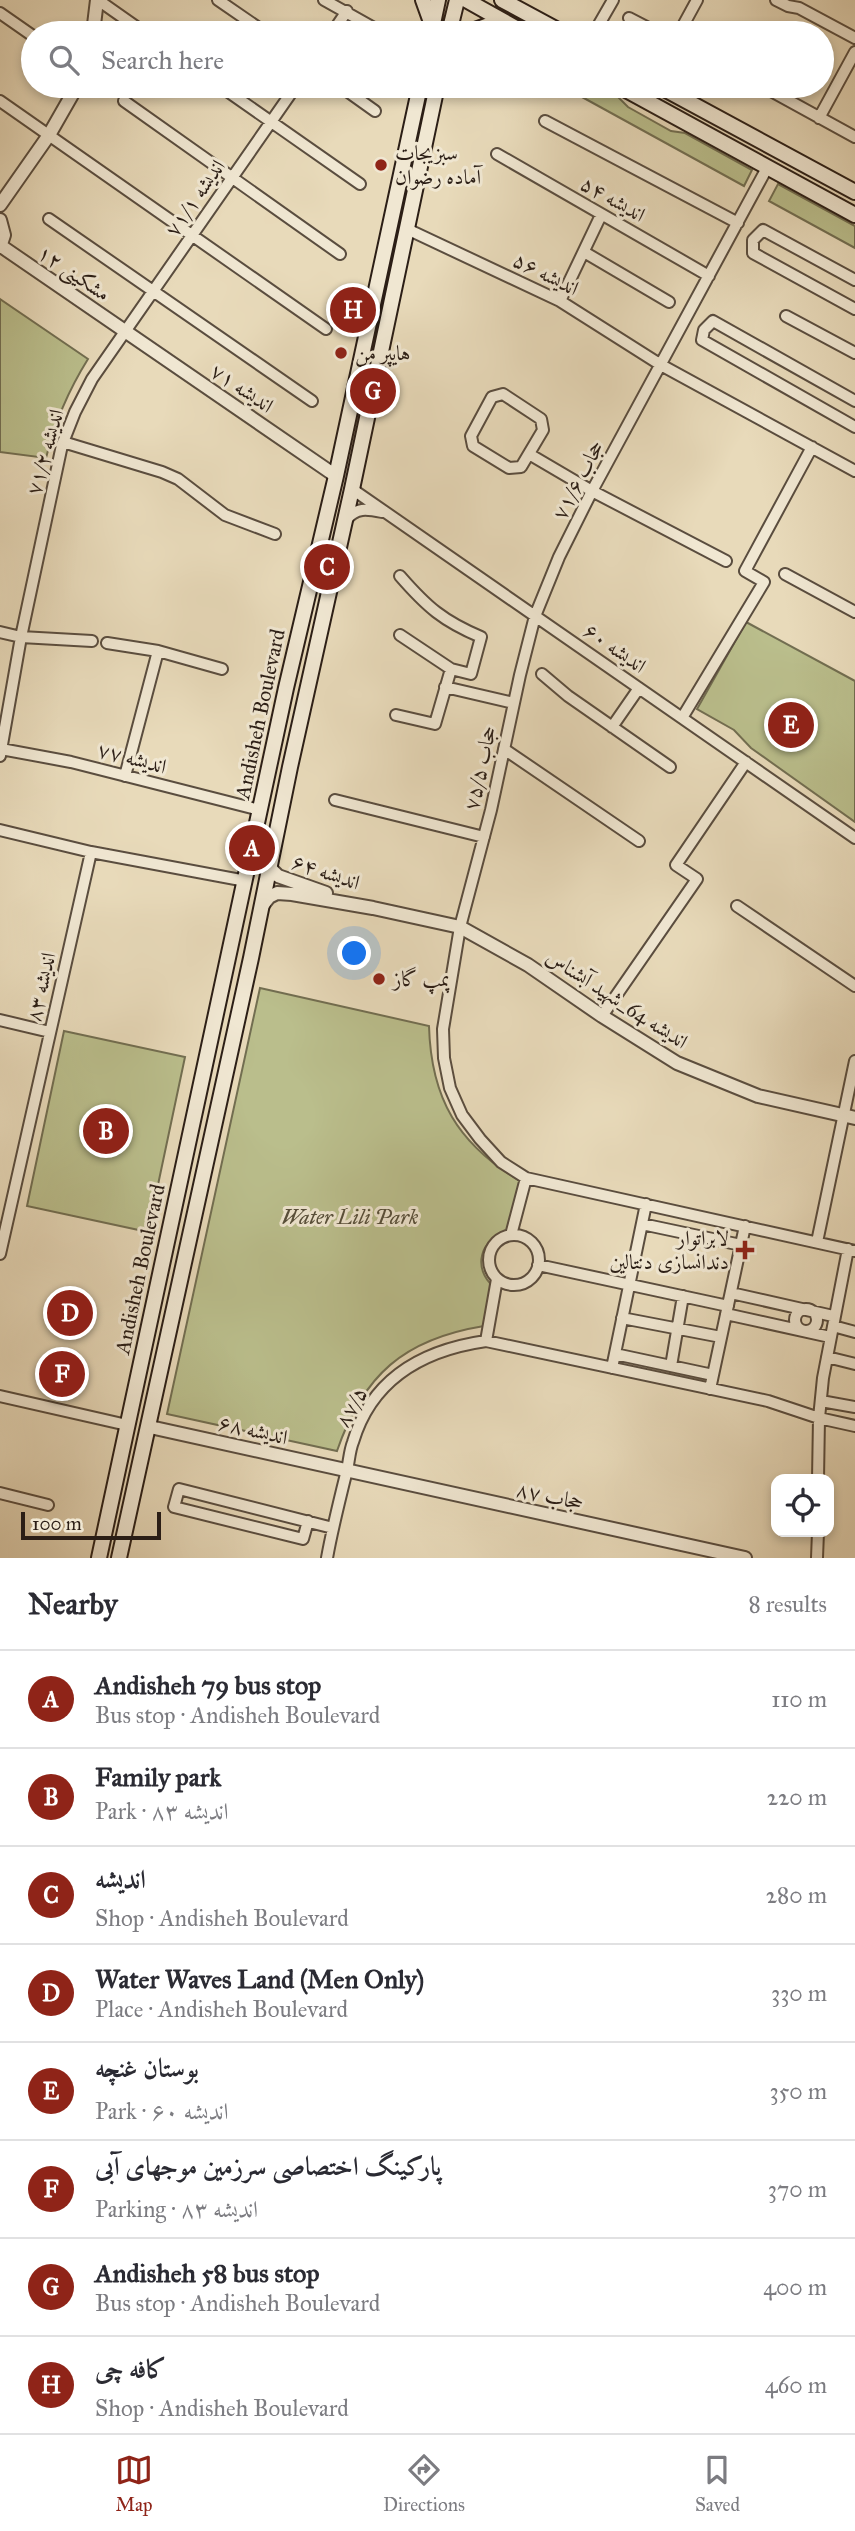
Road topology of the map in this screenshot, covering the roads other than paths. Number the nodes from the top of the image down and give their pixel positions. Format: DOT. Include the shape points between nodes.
graph roads {
  1 [pos="97,0"];
  2 [pos="218,0"];
  3 [pos="324,0"];
  4 [pos="423,0"];
  5 [pos="438,0"];
  6 [pos="457,0"];
  7 [pos="467,0"];
  8 [pos="502,0"];
  9 [pos="696,0"];
  10 [pos="776,0"];
  11 [pos="611,3"];
  12 [pos="347,11"];
  13 [pos="0,13"];
  14 [pos="629,18"];
  15 [pos="94,21"];
  16 [pos="128,21"];
  17 [pos="249,21"];
  18 [pos="340,21"];
  19 [pos="363,21"];
  20 [pos="429,21"];
  21 [pos="434,21"];
  22 [pos="452,21"];
  23 [pos="504,21"];
  24 [pos="541,21"];
  25 [pos="601,21"];
  26 [pos="635,21"];
  27 [pos="685,21"];
  28 [pos="823,21"];
  29 [pos="834,27"];
  30 [pos="21,28"];
  31 [pos="855,38"];
  32 [pos="855,52"];
  33 [pos="834,90"];
  34 [pos="70,98"];
  35 [pos="237,98"];
  36 [pos="287,98"];
  37 [pos="357,98"];
  38 [pos="418,98"];
  39 [pos="435,98"];
  40 [pos="641,98"];
  41 [pos="681,98"];
  42 [pos="783,98"];
  43 [pos="830,98"];
  44 [pos="0,101"];
  45 [pos="124,101"];
  46 [pos="375,111"];
  47 [pos="819,118"];
  48 [pos="271,121"];
  49 [pos="545,121"];
  50 [pos="48,135"];
  51 [pos="855,137"];
  52 [pos="498,154"];
  53 [pos="766,168"];
  54 [pos="231,178"];
  55 [pos="360,184"];
  56 [pos="855,192"];
  57 [pos="0,205"];
  58 [pos="601,215"];
  59 [pos="855,215"];
  60 [pos="49,219"];
  61 [pos="0,220"];
  62 [pos="736,226"];
  63 [pos="407,229"];
  64 [pos="192,234"];
  65 [pos="752,240"];
  66 [pos="0,247"];
  67 [pos="584,252"];
  68 [pos="340,254"];
  69 [pos="709,276"];
  70 [pos="855,280"];
  71 [pos="152,292"];
  72 [pos="560,301"];
  73 [pos="669,302"];
  74 [pos="855,309"];
  75 [pos="786,316"];
  76 [pos="685,320"];
  77 [pos="326,329"];
  78 [pos="704,330"];
  79 [pos="125,332"];
  80 [pos="855,353"];
  81 [pos="661,365"];
  82 [pos="312,401"];
  83 [pos="855,401"];
  84 [pos="855,427"];
  85 [pos="63,442"];
  86 [pos="812,447"];
  87 [pos="528,454"];
  88 [pos="855,470"];
  89 [pos="336,476"];
  90 [pos="352,489"];
  91 [pos="592,491"];
  92 [pos="388,514"];
  93 [pos="345,522"];
  94 [pos="275,534"];
  95 [pos="726,561"];
  96 [pos="785,574"];
  97 [pos="400,576"];
  98 [pos="855,612"];
  99 [pos="535,616"];
  100 [pos="0,632"];
  101 [pos="400,635"];
  102 [pos="21,636"];
  103 [pos="92,641"];
  104 [pos="107,643"];
  105 [pos="158,651"];
  106 [pos="222,669"];
  107 [pos="451,669"];
  108 [pos="542,674"];
  109 [pos="446,687"];
  110 [pos="639,688"];
  111 [pos="514,703"];
  112 [pos="396,715"];
  113 [pos="682,718"];
  114 [pos="612,727"];
  115 [pos="504,750"];
  116 [pos="1,752"];
  117 [pos="270,762"];
  118 [pos="747,762"];
  119 [pos="289,766"];
  120 [pos="670,767"];
  121 [pos="125,776"];
  122 [pos="335,800"];
  123 [pos="252,808"];
  124 [pos="0,830"];
  125 [pos="484,837"];
  126 [pos="855,838"];
  127 [pos="639,841"];
  128 [pos="91,852"];
  129 [pos="270,868"];
  130 [pos="246,881"];
  131 [pos="262,906"];
  132 [pos="737,906"];
  133 [pos="373,908"];
  134 [pos="460,927"];
  135 [pos="855,986"];
  136 [pos="602,1016"];
  137 [pos="0,1020"];
  138 [pos="50,1032"];
  139 [pos="855,1061"];
  140 [pos="850,1117"];
  141 [pos="526,1178"];
  142 [pos="646,1204"];
  143 [pos="5,1210"];
  144 [pos="642,1224"];
  145 [pos="745,1226"];
  146 [pos="511,1235"];
  147 [pos="817,1242"];
  148 [pos="741,1245"];
  149 [pos="851,1250"];
  150 [pos="0,1254"];
  151 [pos="538,1265"];
  152 [pos="497,1279"];
  153 [pos="629,1284"];
  154 [pos="731,1293"];
  155 [pos="683,1296"];
  156 [pos="727,1310"];
  157 [pos="806,1310"];
  158 [pos="622,1318"];
  159 [pos="832,1326"];
  160 [pos="676,1328"];
  161 [pos="802,1331"];
  162 [pos="855,1332"];
  163 [pos="721,1337"];
  164 [pos="485,1341"];
  165 [pos="615,1354"];
  166 [pos="827,1357"];
  167 [pos="855,1364"];
  168 [pos="671,1366"];
  169 [pos="612,1368"];
  170 [pos="713,1375"];
  171 [pos="710,1389"];
  172 [pos="0,1396"];
  173 [pos="821,1401"];
  174 [pos="855,1408"];
  175 [pos="819,1418"];
  176 [pos="127,1425"];
  177 [pos="855,1426"];
  178 [pos="150,1427"];
  179 [pos="347,1471"];
  180 [pos="818,1474"];
  181 [pos="0,1493"];
  182 [pos="48,1505"];
  183 [pos="308,1521"];
  184 [pos="333,1528"];
  185 [pos="817,1537"];
  186 [pos="99,1558"];
  187 [pos="119,1558"];
  188 [pos="327,1558"];
  189 [pos="745,1558"];
  190 [pos="817,1558"];
  1 -- 15 [label="street"];
  1 -- 16 [label="street"];
  2 -- 17 [label="street"];
  3 -- 12 [label="street"];
  4 -- 20 [label="main road"];
  5 -- 21 [label="main road"];
  6 -- 22 [label="main road"];
  7 -- 23 [label="main road"];
  8 -- 24 [label="main road"];
  9 -- 27 [label="street"];
  10 -- 28 [label="street"];
  11 -- 25 [label="street"];
  12 -- 18 [label="street"];
  12 -- 19 [label="street"];
  13 -- 30 [label="street"];
  14 -- 26 [label="street"];
  29 -- 31 [label="street"];
  32 -- 33 [label="street"];
  34 -- 50 [label="street"];
  35 -- 48 [label="street"];
  36 -- 48 [label="street, اندیشه ۷۱/۱"];
  37 -- 46 [label="street"];
  38 -- 89 [label="main road, Andisheh Boulevard"];
  39 -- 63 [label="main road, Andisheh Boulevard"];
  40 -- 53 [label="main road"];
  41 -- 56 [label="main road"];
  42 -- 47 [label="street"];
  43 -- 47 [label="street"];
  44 -- 50 [label="street"];
  45 -- 54 [label="street"];
  47 -- 51 [label="street"];
  48 -- 54 [label="street, اندیشه ۷۱/۱"];
  48 -- 55 [label="street"];
  49 -- 62 [label="street"];
  50 -- 57 [label="street"];
  50 -- 64 [label="street"];
  52 -- 58 [label="street, اندیشه ۵۴"];
  53 -- 59 [label="main road"];
  53 -- 62 [label="street, حجاب ۷۱/۶"];
  54 -- 64 [label="street, اندیشه ۷۱/۱"];
  54 -- 68 [label="street"];
  58 -- 67 [label="street"];
  58 -- 69 [label="street, اندیشه ۵۴"];
  60 -- 71 [label="street"];
  61 -- 66 [label="street" via="4,235"];
  62 -- 65 [label="street"];
  62 -- 69 [label="street, حجاب ۷۱/۶"];
  63 -- 72 [label="street, اندیشه ۵۶"];
  63 -- 90 [label="main road, Andisheh Boulevard"];
  64 -- 71 [label="street, اندیشه ۷۱/۱"];
  64 -- 77 [label="street"];
  65 -- 70 [label="street" via="763,230"];
  65 -- 74 [label="street" via="753,253"];
  66 -- 79 [label="street, مشکینی ۱۲"];
  67 -- 72 [label="street"];
  67 -- 73 [label="street"];
  69 -- 76 [label="street, حجاب ۷۱/۶"];
  71 -- 79 [label="street, اندیشه ۷۱/۱"];
  71 -- 82 [label="street"];
  72 -- 81 [label="street, اندیشه ۵۶"];
  75 -- 80 [label="street"];
  76 -- 78 [label="street"];
  76 -- 81 [label="street, حجاب ۷۱/۶"];
  78 -- 83 [label="street" via="713,321"];
  78 -- 84 [label="street" via="702,341"];
  79 -- 85 [label="street, اندیشه ۷۱/۲" via="92,379"];
  79 -- 89 [label="street, اندیشه ۷۱"];
  81 -- 86 [label="street, اندیشه ۵۶"];
  81 -- 91 [label="street, حجاب ۷۱/۶"];
  85 -- 94 [label="street" via="162,472 225,515"];
  85 -- 102 [label="street, اندیشه ۷۱/۲"];
  86 -- 88 [label="street, اندیشه ۵۶"];
  86 -- 113 [label="street" via="745,571 764,582"];
  87 -- 87 [label="street" via="543,430 541,419 503,394 492,397 471,436 473,446 509,468 521,467"];
  87 -- 91 [label="street"];
  89 -- 117 [label="main road, Andisheh Boulevard"];
  90 -- 92 [label="street, اندیشه ۶۰"];
  90 -- 93 [label="main road, Andisheh Boulevard"];
  91 -- 95 [label="street"];
  91 -- 99 [label="street, حجاب ۷۱/۶"];
  92 -- 93 [label="street" via="358,510"];
  92 -- 99 [label="street, اندیشه ۶۰"];
  93 -- 119 [label="main road, Andisheh Boulevard"];
  96 -- 98 [label="street"];
  97 -- 107 [label="street" via="426,606 481,638 471,674"];
  99 -- 110 [label="street, اندیشه ۶۰"];
  99 -- 111 [label="street, حجاب ۷۵/۵"];
  100 -- 102 [label="street"];
  101 -- 107 [label="street"];
  102 -- 103 [label="street"];
  102 -- 116 [label="street, اندیشه ۷۱/۲"];
  104 -- 105 [label="street"];
  105 -- 106 [label="street"];
  105 -- 121 [label="street"];
  107 -- 109 [label="street"];
  108 -- 114 [label="street"];
  109 -- 111 [label="street"];
  109 -- 112 [label="street" via="435,724"];
  110 -- 113 [label="street, اندیشه ۶۰"];
  110 -- 114 [label="street"];
  111 -- 115 [label="street, حجاب ۷۵/۵"];
  113 -- 118 [label="street, اندیشه ۶۰"];
  114 -- 120 [label="street"];
  115 -- 125 [label="street, حجاب ۷۵/۵"];
  115 -- 127 [label="street"];
  116 -- 121 [label="street, اندیشه ۷۷"];
  117 -- 119 [label="main road"];
  117 -- 130 [label="main road, Andisheh Boulevard"];
  118 -- 126 [label="street, اندیشه ۶۰"];
  118 -- 136 [label="street" via="676,865 697,879"];
  119 -- 129 [label="main road, Andisheh Boulevard"];
  121 -- 123 [label="street, اندیشه ۷۷"];
  122 -- 125 [label="street"];
  124 -- 128 [label="street"];
  125 -- 134 [label="street, حجاب ۷۵/۵"];
  128 -- 130 [label="street"];
  128 -- 138 [label="street, اندیشه ۸۳"];
  129 -- 131 [label="main road, Andisheh Boulevard"];
  129 -- 133 [label="street, اندیشه ۶۴" via="293,883"];
  130 -- 176 [label="main road, Andisheh Boulevard"];
  131 -- 133 [label="street" via="276,893"];
  131 -- 178 [label="main road, Andisheh Boulevard"];
  132 -- 135 [label="street"];
  133 -- 134 [label="street, اندیشه 64_شهید آبشناس"];
  134 -- 136 [label="street, اندیشه 64_شهید آبشناس" via="528,965"];
  134 -- 141 [label="street, حجاب ۷۵/۵" via="443,1029 450,1088 480,1139 501,1162"];
  136 -- 140 [label="street, اندیشه 64_شهید آبشناس" via="677,1063 758,1096"];
  137 -- 138 [label="street"];
  138 -- 143 [label="street, اندیشه ۸۳"];
  139 -- 140 [label="street"];
  140 -- 147 [label="street"];
  141 -- 142 [label="street"];
  141 -- 146 [label="street"];
  142 -- 144 [label="street"];
  142 -- 145 [label="street"];
  143 -- 150 [label="street, اندیشه ۸۳"];
  144 -- 148 [label="street"];
  144 -- 153 [label="street"];
  145 -- 147 [label="street"];
  145 -- 148 [label="street"];
  146 -- 151 [label="street" via="530,1240 536,1247"];
  146 -- 152 [label="street" via="502,1237 489,1252"];
  147 -- 149 [label="street"];
  148 -- 154 [label="street"];
  149 -- 159 [label="street"];
  151 -- 152 [label="street" via="526,1282 507,1284"];
  151 -- 153 [label="street"];
  152 -- 164 [label="street"];
  153 -- 155 [label="street"];
  153 -- 158 [label="street"];
  154 -- 156 [label="street"];
  154 -- 157 [label="street"];
  155 -- 156 [label="street"];
  155 -- 160 [label="street"];
  156 -- 161 [label="street"];
  156 -- 163 [label="street"];
  157 -- 159 [label="street"];
  157 -- 161 [label="street" via="795,1320"];
  157 -- 161 [label="street" via="816,1315 816,1323"];
  158 -- 160 [label="street"];
  158 -- 165 [label="street"];
  159 -- 161 [label="street"];
  159 -- 162 [label="street"];
  159 -- 166 [label="street"];
  160 -- 163 [label="street"];
  160 -- 168 [label="street"];
  163 -- 170 [label="street"];
  164 -- 169 [label="street"];
  164 -- 179 [label="street, ۸۷/۵" via="456,1345 403,1370 381,1391 360,1424"];
  165 -- 168 [label="street"];
  165 -- 169 [label="street"];
  166 -- 167 [label="street"];
  166 -- 173 [label="street"];
  168 -- 170 [label="street"];
  169 -- 171 [label="street"];
  170 -- 171 [label="street"];
  171 -- 175 [label="street"];
  172 -- 176 [label="street"];
  173 -- 174 [label="street"];
  173 -- 175 [label="street"];
  175 -- 177 [label="street"];
  175 -- 180 [label="street"];
  176 -- 186 [label="main road, Andisheh Boulevard"];
  178 -- 179 [label="street, اندیشه ۶۸"];
  178 -- 187 [label="main road, Andisheh Boulevard"];
  179 -- 184 [label="street, ۸۷/۵"];
  179 -- 189 [label="street, حجاب ۸۷"];
  181 -- 182 [label="street"];
  183 -- 183 [label="street" via="179,1489 174,1507 303,1539"];
  183 -- 184 [label="street"];
  184 -- 188 [label="street, ۸۷/۵"];
  185 -- 190 [label="street"];
}
